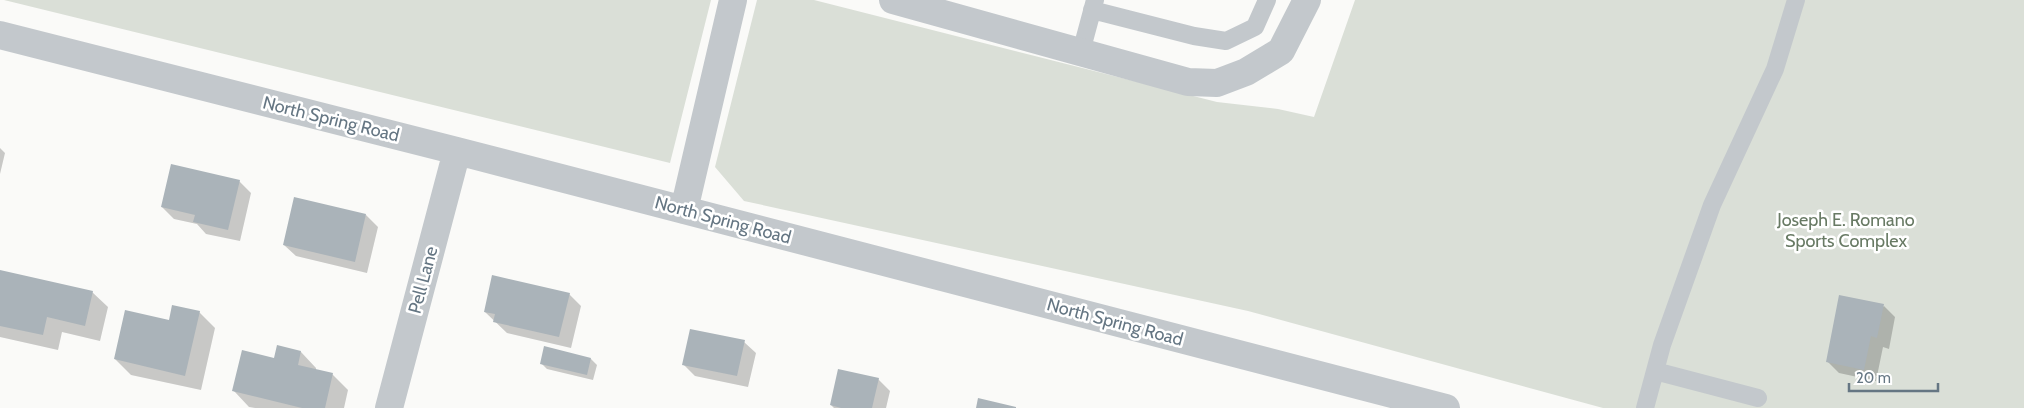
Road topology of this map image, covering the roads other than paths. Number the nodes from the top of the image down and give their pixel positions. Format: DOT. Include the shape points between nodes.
graph roads {
  1 [pos="733,0"];
  2 [pos="893,0"];
  3 [pos="1267,0"];
  4 [pos="1307,0"];
  5 [pos="1796,0"];
  6 [pos="1094,5"];
  7 [pos="0,35"];
  8 [pos="1081,52"];
  9 [pos="457,151"];
  10 [pos="684,210"];
  11 [pos="1655,371"];
  12 [pos="1758,398"];
  13 [pos="389,408"];
  14 [pos="1446,408"];
  15 [pos="1645,408"];
  1 -- 10 [label="street"];
  2 -- 8 [label="street"];
  3 -- 6 [label="lane" via="1254,27 1226,41 1194,36"];
  4 -- 8 [label="street" via="1281,51 1246,72 1217,83 1188,82"];
  5 -- 11 [label="lane" via="1774,69 1712,204"];
  6 -- 8 [label="lane"];
  7 -- 9 [label="street, North Spring Road"];
  9 -- 10 [label="street, North Spring Road"];
  9 -- 13 [label="street, Pell Lane"];
  10 -- 14 [label="street, North Spring Road"];
  11 -- 12 [label="lane"];
  11 -- 15 [label="lane"];
}
